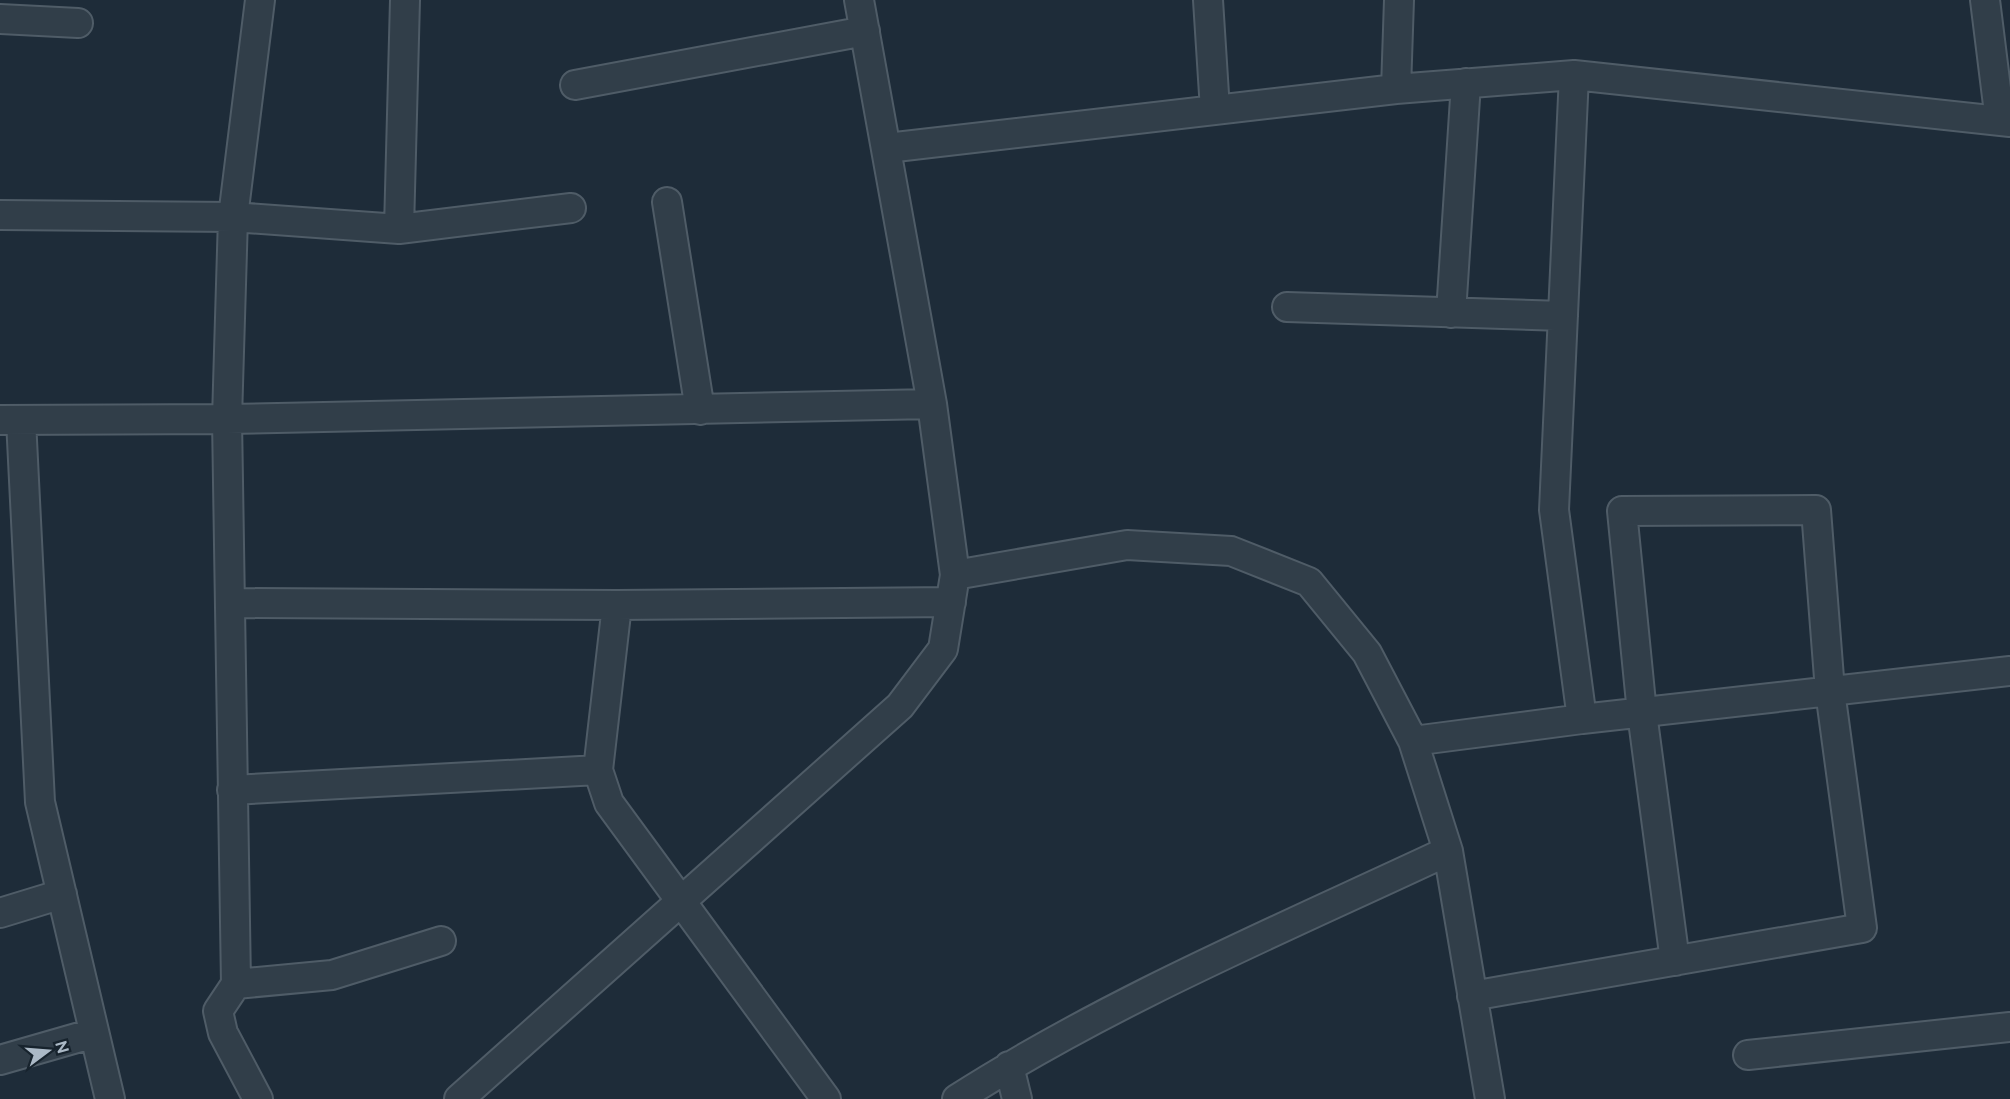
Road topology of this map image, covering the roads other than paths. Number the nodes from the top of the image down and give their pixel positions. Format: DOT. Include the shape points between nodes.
graph roads {
  1 [pos="260,0"];
  2 [pos="405,0"];
  3 [pos="859,0"];
  4 [pos="1208,0"];
  5 [pos="1399,0"];
  6 [pos="1985,0"];
  7 [pos="0,19"];
  8 [pos="78,22"];
  9 [pos="865,31"];
  10 [pos="1574,75"];
  11 [pos="1466,83"];
  12 [pos="575,85"];
  13 [pos="1396,89"];
  14 [pos="1215,110"];
  15 [pos="2005,121"];
  16 [pos="887,148"];
  17 [pos="667,202"];
  18 [pos="571,208"];
  19 [pos="0,214"];
  20 [pos="233,217"];
  21 [pos="399,229"];
  22 [pos="1287,307"];
  23 [pos="1450,313"];
  24 [pos="1563,316"];
  25 [pos="932,405"];
  26 [pos="700,410"];
  27 [pos="227,419"];
  28 [pos="10,420"];
  29 [pos="953,588"];
  30 [pos="230,603"];
  31 [pos="617,605"];
  32 [pos="2010,671"];
  33 [pos="1830,691"];
  34 [pos="1642,713"];
  35 [pos="1582,719"];
  36 [pos="1413,741"];
  37 [pos="598,770"];
  38 [pos="232,790"];
  39 [pos="1448,851"];
  40 [pos="62,894"];
  41 [pos="679,902"];
  42 [pos="0,914"];
  43 [pos="441,941"];
  44 [pos="1675,960"];
  45 [pos="236,984"];
  46 [pos="1472,996"];
  47 [pos="2010,1027"];
  48 [pos="94,1033"];
  49 [pos="1748,1055"];
  50 [pos="0,1060"];
  51 [pos="1009,1066"];
  52 [pos="110,1099"];
  53 [pos="258,1099"];
  54 [pos="459,1099"];
  55 [pos="826,1099"];
  56 [pos="957,1099"];
  57 [pos="1017,1099"];
  58 [pos="1490,1099"];
  1 -- 20 [label="street"];
  2 -- 21 [label="street"];
  3 -- 9 [label="street"];
  4 -- 14 [label="street"];
  5 -- 13 [label="street"];
  6 -- 15 [label="street"];
  7 -- 8 [label="street"];
  9 -- 12 [label="street"];
  9 -- 16 [label="street"];
  10 -- 11 [label="street"];
  10 -- 15 [label="street"];
  10 -- 24 [label="street"];
  11 -- 13 [label="street"];
  11 -- 23 [label="street"];
  13 -- 14 [label="street"];
  14 -- 16 [label="street"];
  16 -- 25 [label="street"];
  17 -- 26 [label="street"];
  18 -- 21 [label="street"];
  19 -- 20 [label="street"];
  20 -- 21 [label="street"];
  20 -- 27 [label="street"];
  22 -- 23 [label="street"];
  23 -- 24 [label="street"];
  24 -- 35 [label="street" via="1554,510"];
  25 -- 26 [label="street"];
  25 -- 29 [label="street"];
  26 -- 27 [label="street"];
  27 -- 28 [label="street"];
  27 -- 30 [label="street"];
  28 -- 40 [label="street" via="40,802"];
  29 -- 31 [label="street"];
  29 -- 36 [label="street" via="1126,545 1231,551 1310,582 1367,652"];
  29 -- 41 [label="street" via="943,649 900,706"];
  30 -- 31 [label="street"];
  30 -- 38 [label="street"];
  31 -- 37 [label="street"];
  32 -- 33 [label="street"];
  33 -- 34 [label="street"];
  33 -- 34 [label="street" via="1816,510 1622,511"];
  33 -- 44 [label="street" via="1862,928"];
  34 -- 35 [label="street"];
  34 -- 44 [label="street"];
  35 -- 36 [label="street"];
  36 -- 39 [label="street"];
  37 -- 38 [label="street"];
  37 -- 41 [label="street" via="609,803"];
  38 -- 45 [label="street"];
  39 -- 46 [label="street"];
  39 -- 51 [label="street" via="1132,999"];
  40 -- 42 [label="street"];
  40 -- 48 [label="street"];
  41 -- 54 [label="street"];
  41 -- 55 [label="street"];
  43 -- 45 [label="street" via="332,975"];
  44 -- 46 [label="street"];
  45 -- 53 [label="street" via="218,1011 223,1033"];
  46 -- 58 [label="street"];
  47 -- 49 [label="street"];
  48 -- 50 [label="street"];
  48 -- 52 [label="street"];
  51 -- 56 [label="street"];
  51 -- 57 [label="street"];
}
